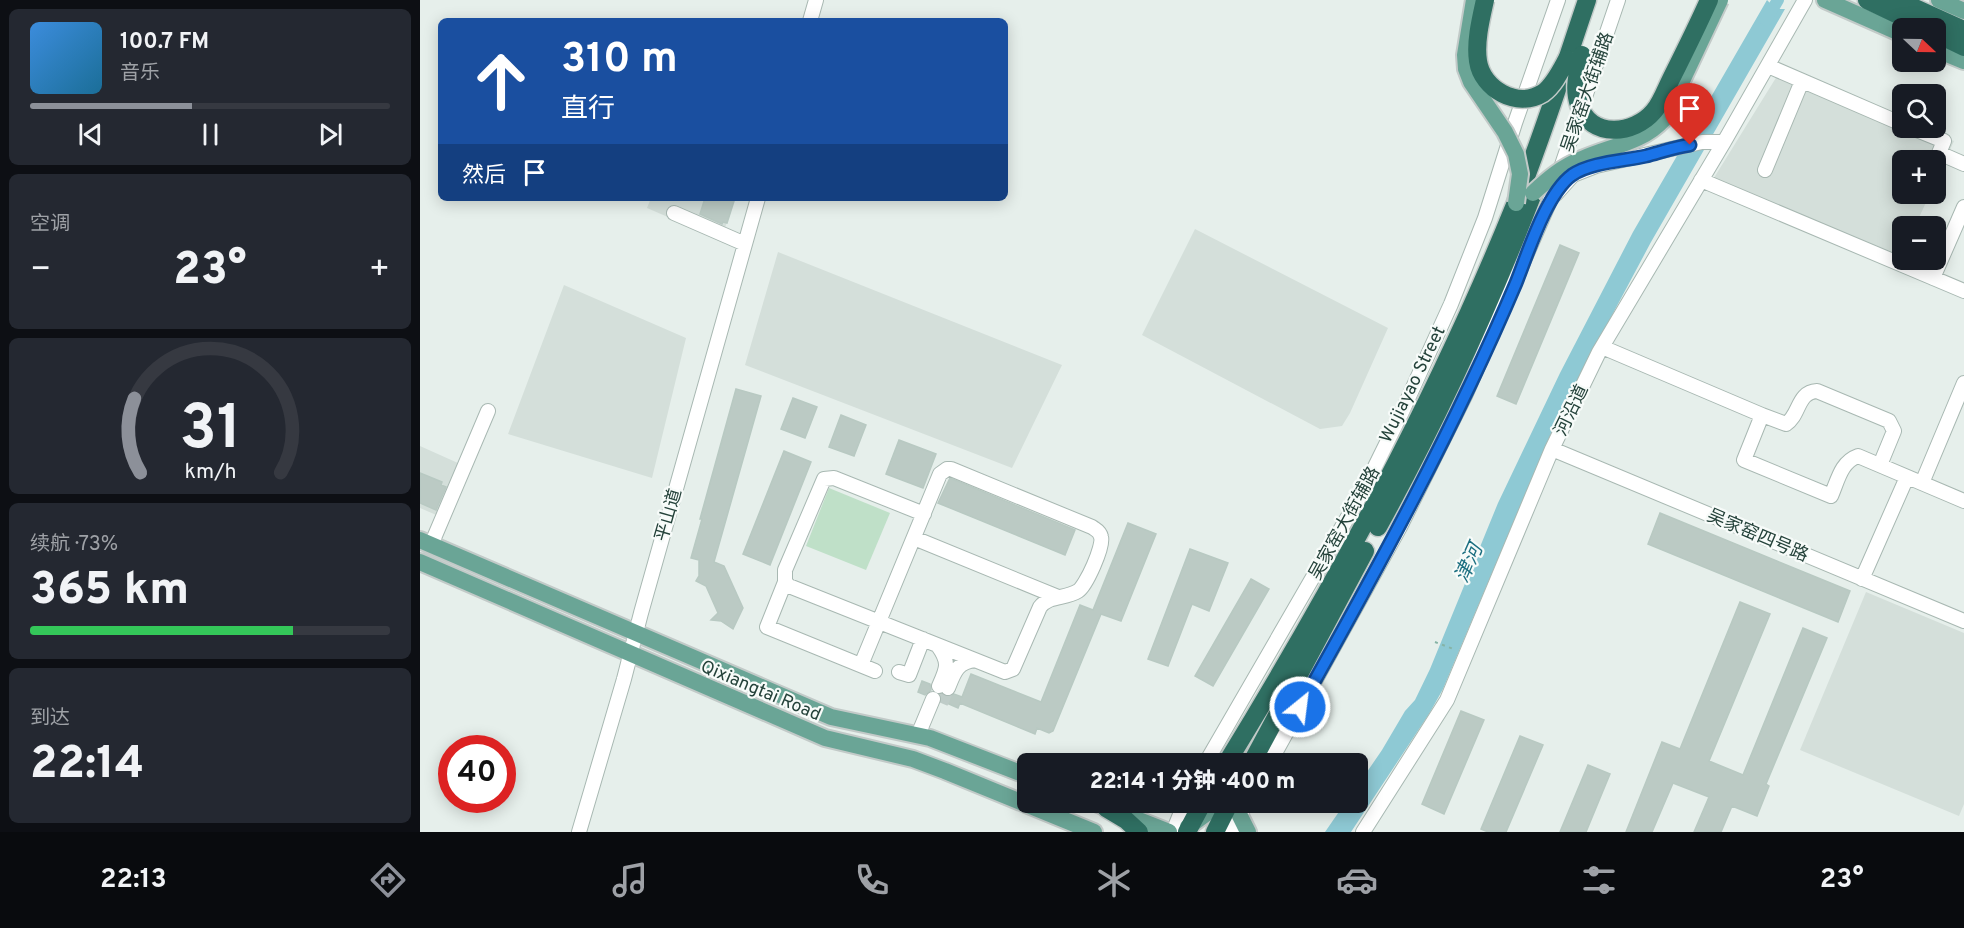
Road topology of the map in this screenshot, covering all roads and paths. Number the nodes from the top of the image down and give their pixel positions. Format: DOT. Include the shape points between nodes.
graph roads {
  1 [pos="816,0"];
  2 [pos="1474,0"];
  3 [pos="1485,0"];
  4 [pos="1558,0"];
  5 [pos="1587,0"];
  6 [pos="1600,0"];
  7 [pos="1618,0"];
  8 [pos="1709,0"];
  9 [pos="1720,0"];
  10 [pos="1805,0"];
  11 [pos="1825,0"];
  12 [pos="1867,0"];
  13 [pos="1897,0"];
  14 [pos="1939,0"];
  15 [pos="1964,11"];
  16 [pos="811,18"];
  17 [pos="1905,18"];
  18 [pos="1892,30"];
  19 [pos="1964,30"];
  20 [pos="1946,38"];
  21 [pos="1964,47"];
  22 [pos="1946,54"];
  23 [pos="1574,57"];
  24 [pos="1964,61"];
  25 [pos="1768,66"];
  26 [pos="1802,81"];
  27 [pos="1892,120"];
  28 [pos="1937,138"];
  29 [pos="1724,142"];
  30 [pos="1964,164"];
  31 [pos="1765,170"];
  32 [pos="1701,180"];
  33 [pos="1533,193"];
  34 [pos="757,201"];
  35 [pos="1516,203"];
  36 [pos="1549,204"];
  37 [pos="1964,207"];
  38 [pos="674,213"];
  39 [pos="746,244"];
  40 [pos="1933,278"];
  41 [pos="1964,291"];
  42 [pos="1602,347"];
  43 [pos="1964,383"];
  44 [pos="488,411"];
  45 [pos="1762,415"];
  46 [pos="1552,449"];
  47 [pos="1880,465"];
  48 [pos="1907,477"];
  49 [pos="1922,483"];
  50 [pos="1964,501"];
  51 [pos="924,514"];
  52 [pos="914,538"];
  53 [pos="425,542"];
  54 [pos="420,562"];
  55 [pos="1862,579"];
  56 [pos="785,582"];
  57 [pos="1058,597"];
  58 [pos="1964,621"];
  59 [pos="879,622"];
  60 [pos="1318,622"];
  61 [pos="636,634"];
  62 [pos="923,639"];
  63 [pos="1435,642"];
  64 [pos="938,646"];
  65 [pos="630,654"];
  66 [pos="1467,654"];
  67 [pos="975,660"];
  68 [pos="861,665"];
  69 [pos="875,670"];
  70 [pos="899,672"];
  71 [pos="940,694"];
  72 [pos="1266,699"];
  73 [pos="922,736"];
  74 [pos="1211,753"];
  75 [pos="1233,753"];
  76 [pos="1244,753"];
  77 [pos="1256,753"];
  78 [pos="1275,753"];
  79 [pos="1017,772"];
  80 [pos="1113,813"];
  81 [pos="1124,813"];
  82 [pos="1183,813"];
  83 [pos="1212,813"];
  84 [pos="1225,813"];
  85 [pos="1233,813"];
  86 [pos="1090,831"];
  87 [pos="1179,831"];
  88 [pos="1220,831"];
  89 [pos="579,832"];
  90 [pos="1106,832"];
  91 [pos="1139,832"];
  92 [pos="1248,832"];
  93 [pos="1363,832"];
  1 -- 16 [label="street"];
  2 -- 35 [label="main road, bridge" via="1465,55 1467,69 1516,154 1520,174"];
  3 -- 23 [label="highway, bridge" via="1478,60 1481,72 1494,89 1512,97 1534,97 1551,85"];
  4 -- 74 [label="street, 吴家窑大街辅路" via="1485,218 1401,414 1364,489"];
  5 -- 23 [label="highway, Wujiayao Street"];
  6 -- 23 [label="highway, Wujiayao Street"];
  7 -- 36 [label="street, 吴家窑大街辅路"];
  8 -- 23 [label="highway, bridge" via="1656,109 1639,125 1620,130 1593,124 1579,107"];
  9 -- 33 [label="main road, bridge" via="1664,119 1653,131 1581,159 1556,172"];
  10 -- 25 [label="street, 河沿道"];
  11 -- 18 [label="main road"];
  12 -- 17 [label="highway"];
  13 -- 19 [label="highway"];
  14 -- 15 [label="main road"];
  20 -- 21 [label="highway"];
  22 -- 24 [label="main road"];
  23 -- 33 [label="highway, Wujiayao Street, bridge"];
  23 -- 35 [label="highway, Wujiayao Street, bridge"];
  25 -- 26 [label="street"];
  25 -- 29 [label="street, 河沿道"];
  26 -- 27 [label="street"];
  26 -- 31 [label="street"];
  28 -- 30 [label="street" via="1944,141 1940,153"];
  29 -- 32 [label="street, 河沿道"];
  29 -- 36 [label="street" via="1702,142 1596,166 1573,175"];
  32 -- 40 [label="street"];
  32 -- 42 [label="street, 河沿道"];
  33 -- 60 [label="highway, Wujiayao Street" via="1503,270 1433,424"];
  34 -- 39 [label="street, 平山道"];
  35 -- 60 [label="highway, Wujiayao Street" via="1457,339"];
  36 -- 78 [label="street, 吴家窑大街辅路" via="1430,468"];
  37 -- 40 [label="street"];
  38 -- 39 [label="street"];
  39 -- 61 [label="street, 平山道"];
  40 -- 41 [label="street"];
  42 -- 45 [label="street"];
  42 -- 46 [label="street, 河沿道"];
  43 -- 49 [label="street"];
  44 -- 53 [label="street"];
  45 -- 47 [label="street" via="1786,424 1803,397 1809,391 1818,391 1880,417 1889,421 1894,431"];
  45 -- 47 [label="street" via="1744,460 1831,496 1849,459 1858,456"];
  46 -- 55 [label="street, 吴家窑四号路"];
  46 -- 66 [label="street, 河沿道"];
  47 -- 48 [label="street"];
  48 -- 49 [label="street"];
  48 -- 55 [label="street"];
  49 -- 50 [label="street"];
  51 -- 52 [label="street"];
  51 -- 56 [label="street" via="834,477 824,479 785,570"];
  51 -- 57 [label="street" via="940,474 951,469 1092,527 1100,532 1101,546 1084,586"];
  52 -- 57 [label="street"];
  52 -- 59 [label="street"];
  53 -- 61 [label="main road, Qixiangtai Road"];
  54 -- 65 [label="main road, Qixiangtai Road"];
  55 -- 58 [label="street, 吴家窑四号路"];
  56 -- 59 [label="street"];
  56 -- 68 [label="street" via="767,627"];
  57 -- 67 [label="street" via="1044,601 1040,607 1013,669 1005,672"];
  59 -- 62 [label="street"];
  59 -- 68 [label="street"];
  60 -- 72 [label="highway, Wujiayao Street"];
  60 -- 77 [label="highway, Wujiayao Street"];
  61 -- 65 [label="street, 平山道"];
  61 -- 73 [label="main road, Qixiangtai Road" via="831,717"];
  62 -- 64 [label="street"];
  62 -- 70 [label="street" via="909,675"];
  63 -- 66 [label="path"];
  64 -- 67 [label="street"];
  64 -- 71 [label="street" via="946,661"];
  65 -- 86 [label="main road, Qixiangtai Road" via="825,738 914,759"];
  65 -- 89 [label="street, 平山道"];
  66 -- 93 [label="street, 河沿道" via="1447,700"];
  67 -- 71 [label="street" via="960,664"];
  68 -- 69 [label="street"];
  71 -- 73 [label="street"];
  72 -- 75 [label="highway, Wujiayao Street"];
  72 -- 76 [label="highway"];
  73 -- 79 [label="main road, Qixiangtai Road"];
  80 -- 91 [label="highway"];
  81 -- 87 [label="main road"];
  82 -- 87 [label="street"];
  83 -- 87 [label="highway"];
  84 -- 88 [label="highway"];
  85 -- 92 [label="main road"];
  86 -- 90 [label="main road, Qixiangtai Road"];
}
